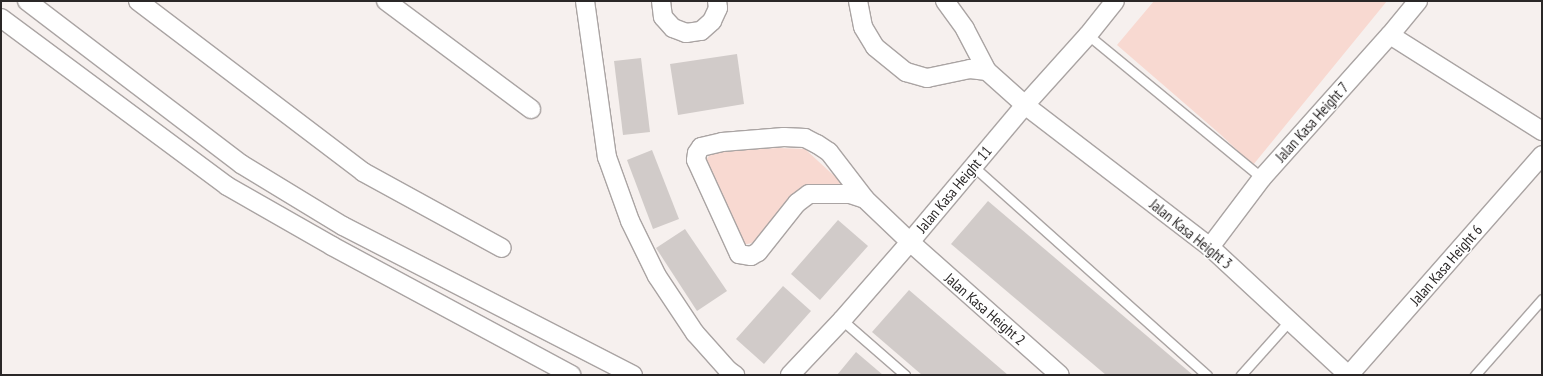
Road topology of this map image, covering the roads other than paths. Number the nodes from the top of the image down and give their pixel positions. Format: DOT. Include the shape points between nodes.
graph roads {
  1 [pos="27,1"];
  2 [pos="138,1"];
  3 [pos="386,1"];
  4 [pos="585,1"];
  5 [pos="661,1"];
  6 [pos="717,1"];
  7 [pos="858,1"];
  8 [pos="945,1"];
  9 [pos="1115,1"];
  10 [pos="1418,1"];
  11 [pos="1,18"];
  12 [pos="1088,35"];
  13 [pos="1390,35"];
  14 [pos="986,71"];
  15 [pos="1024,105"];
  16 [pos="531,109"];
  17 [pos="1542,131"];
  18 [pos="1542,155"];
  19 [pos="974,167"];
  20 [pos="1262,178"];
  21 [pos="865,199"];
  22 [pos="910,242"];
  23 [pos="1210,247"];
  24 [pos="502,248"];
  25 [pos="1542,299"];
  26 [pos="842,320"];
  27 [pos="1290,320"];
  28 [pos="572,375"];
  29 [pos="633,375"];
  30 [pos="735,375"];
  31 [pos="790,375"];
  32 [pos="905,375"];
  33 [pos="1060,375"];
  34 [pos="1207,375"];
  35 [pos="1241,375"];
  36 [pos="1349,375"];
  37 [pos="1475,375"];
  1 -- 29 [label="street" via="241,164 342,226"];
  2 -- 24 [label="street" via="363,172"];
  3 -- 16 [label="street"];
  4 -- 30 [label="street" via="607,156 630,221 657,276 695,333"];
  5 -- 6 [label="street" via="663,16 673,28 686,33 701,31 712,21 718,8"];
  7 -- 14 [label="street" via="863,27 875,47 906,72 927,78 970,70"];
  8 -- 14 [label="street" via="965,29"];
  9 -- 12 [label="street, Jalan Kasa Height 11"];
  10 -- 13 [label="street, Jalan Kasa Height 7"];
  11 -- 28 [label="street" via="227,186 332,246"];
  12 -- 15 [label="street, Jalan Kasa Height 11"];
  12 -- 20 [label="lane"];
  13 -- 17 [label="street"];
  13 -- 20 [label="street, Jalan Kasa Height 7"];
  14 -- 15 [label="street, Jalan Kasa Height 3"];
  15 -- 19 [label="street, Jalan Kasa Height 11"];
  15 -- 23 [label="street, Jalan Kasa Height 3"];
  18 -- 36 [label="street, Jalan Kasa Height 6"];
  19 -- 22 [label="street, Jalan Kasa Height 11"];
  19 -- 34 [label="lane"];
  20 -- 23 [label="street, Jalan Kasa Height 7"];
  21 -- 21 [label="street, Jalan Kasa Height 2" via="850,194 808,194 797,203 758,252 751,256 739,254 696,160 697,153 701,147 722,142 784,137 806,138 828,152"];
  21 -- 22 [label="street, Jalan Kasa Height 2"];
  22 -- 26 [label="street, Jalan Kasa Height 11"];
  22 -- 33 [label="street, Jalan Kasa Height 2"];
  23 -- 27 [label="street, Jalan Kasa Height 3"];
  25 -- 37 [label="lane"];
  26 -- 31 [label="street, Jalan Kasa Height 11"];
  26 -- 32 [label="lane"];
  27 -- 35 [label="lane"];
  27 -- 36 [label="street, Jalan Kasa Height 3"];
}
